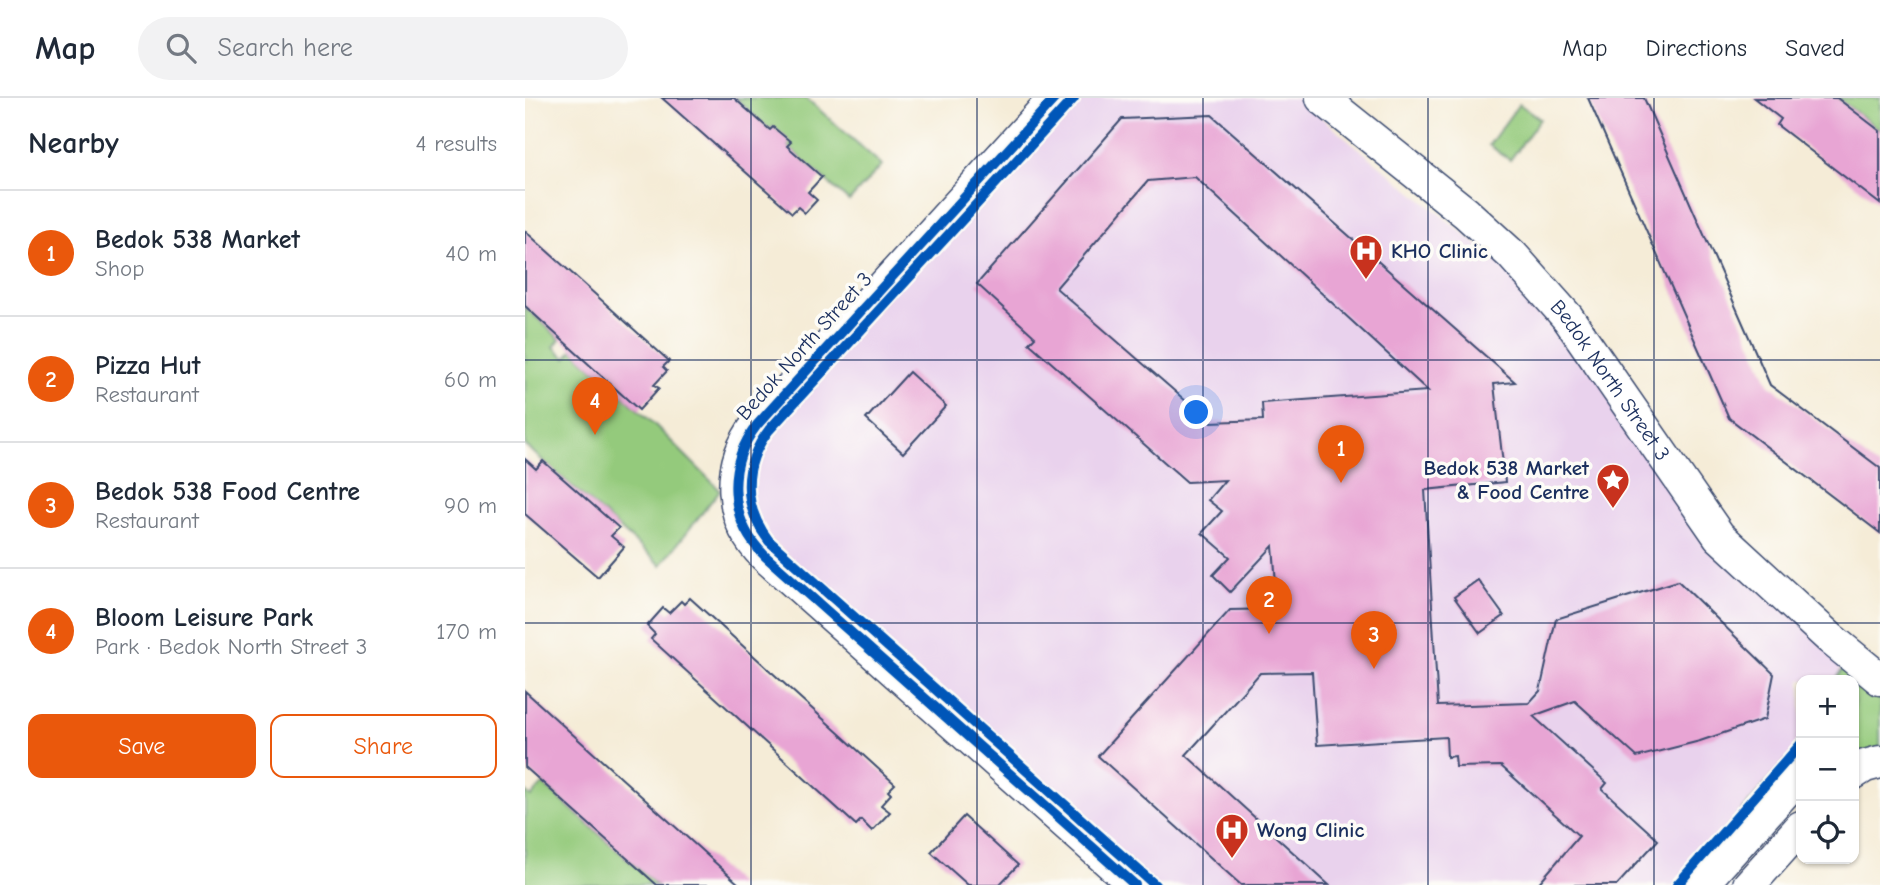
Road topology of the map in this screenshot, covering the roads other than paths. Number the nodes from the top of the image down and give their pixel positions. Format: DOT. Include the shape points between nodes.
graph roads {
  1 [pos="1055,98"];
  2 [pos="1322,98"];
  3 [pos="1880,681"];
  4 [pos="1859,686"];
  5 [pos="1859,758"];
  6 [pos="1880,762"];
  7 [pos="1859,770"];
  8 [pos="1796,780"];
  9 [pos="1796,833"];
  10 [pos="1135,885"];
  11 [pos="1701,885"];
  12 [pos="1749,885"];
  1 -- 10 [label="street, Bedok North Street 3" via="757,425 739,458 735,496 743,525 759,550"];
  2 -- 3 [label="street, Bedok North Street 3" via="1512,254 1568,318 1719,536"];
  3 -- 4 [label="street"];
  5 -- 6 [label="street"];
  6 -- 7 [label="street"];
  8 -- 11 [label="street"];
  9 -- 12 [label="street"];
}
